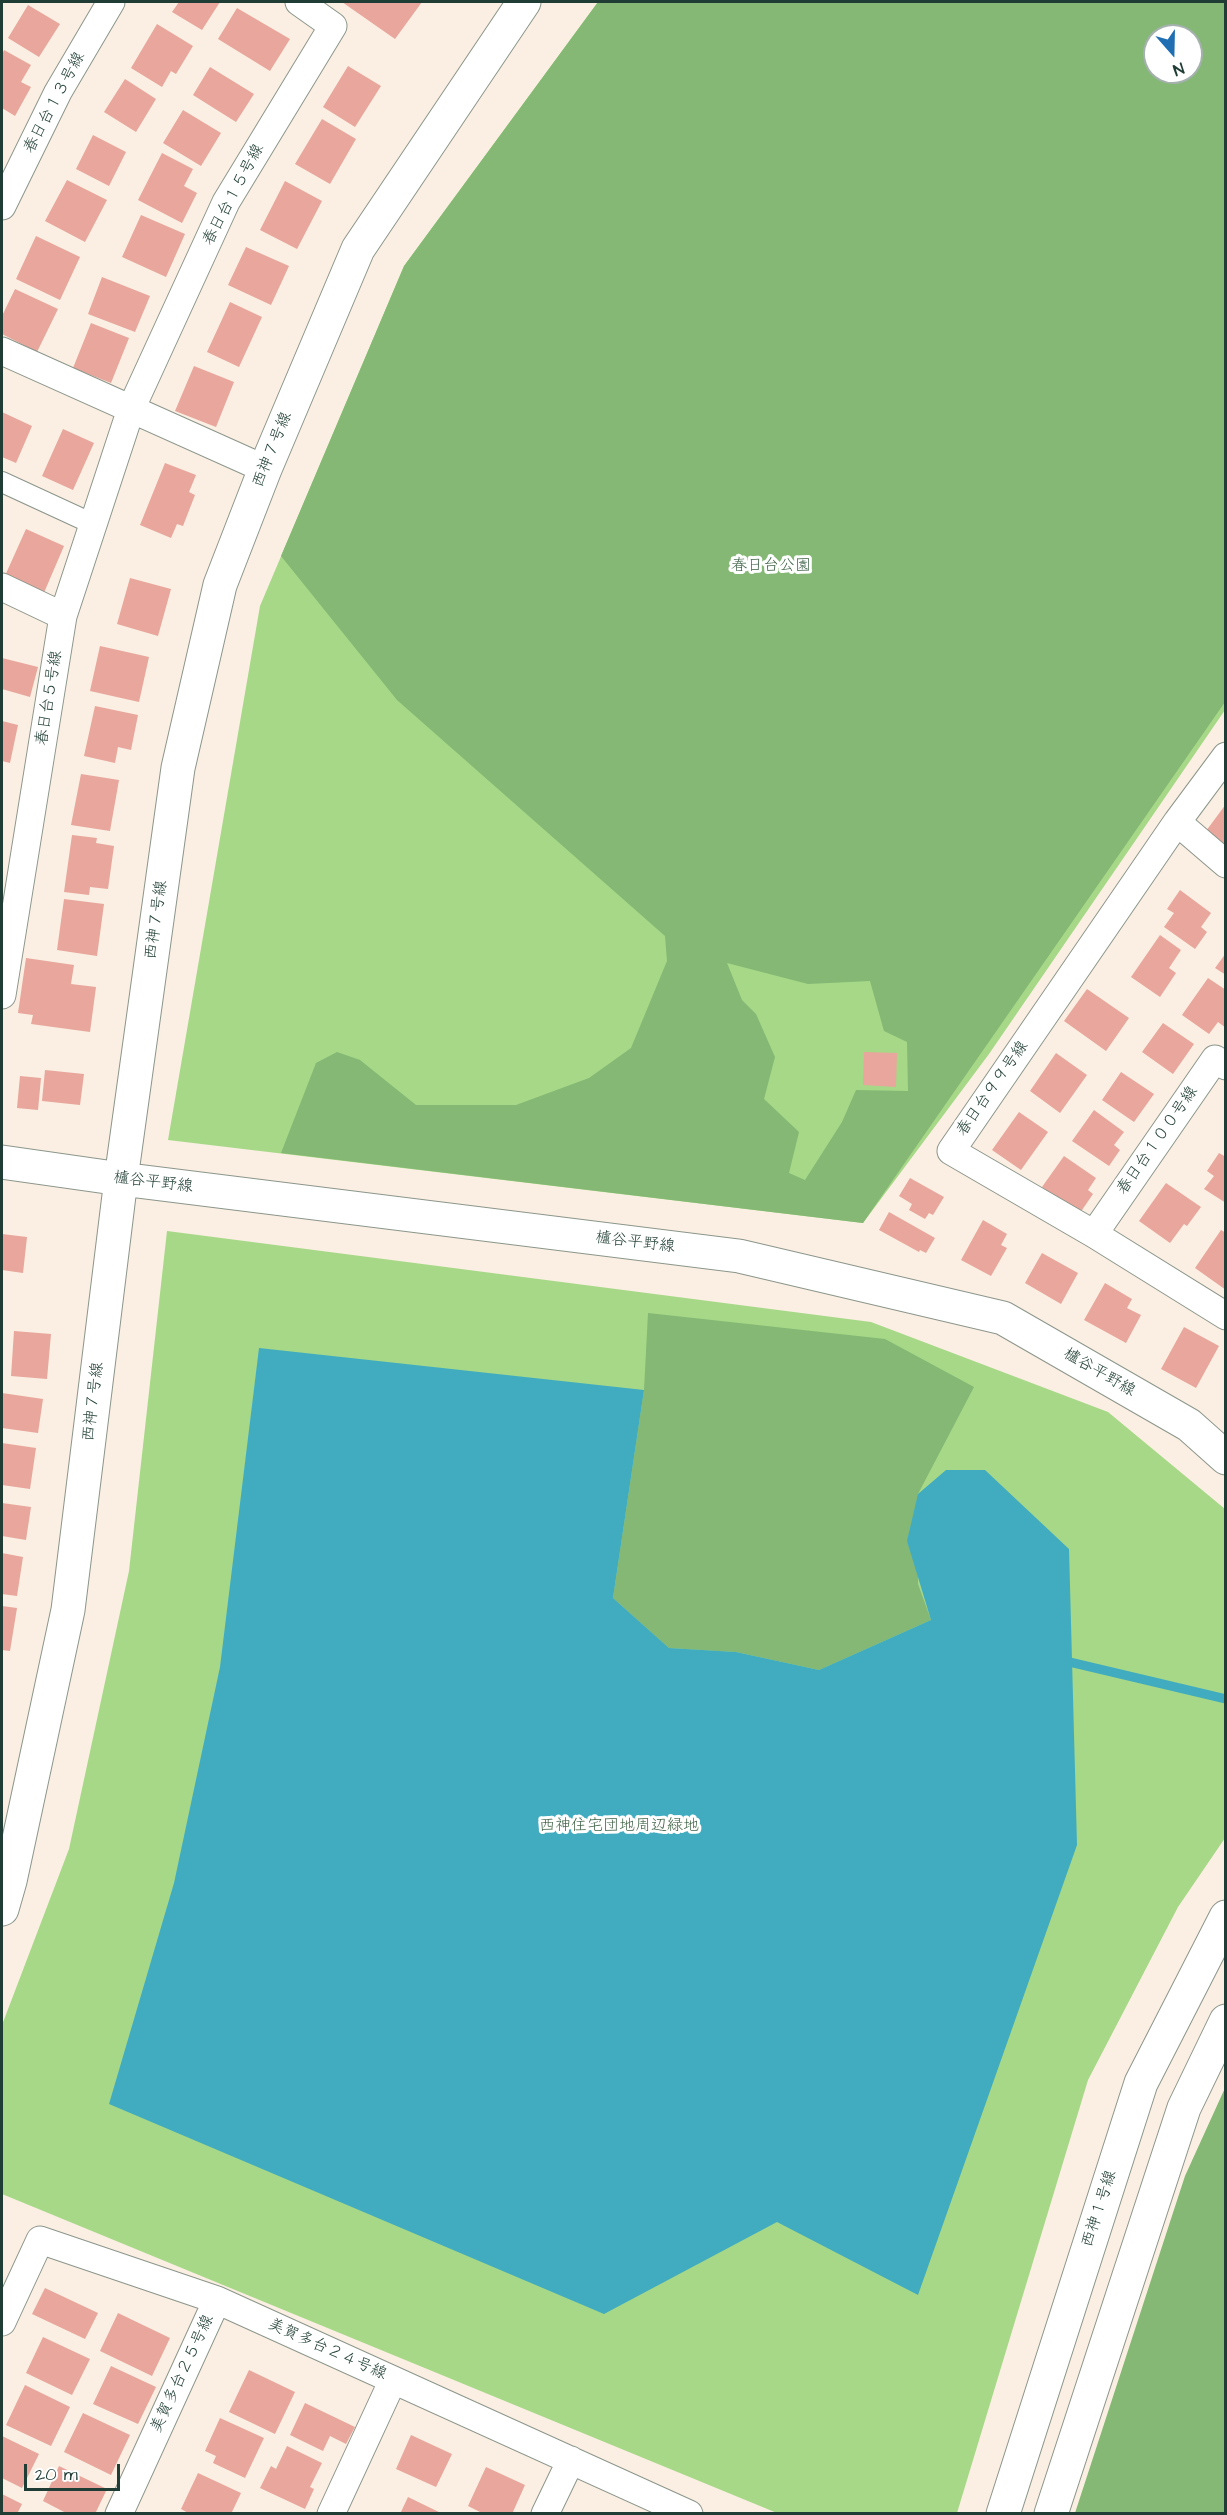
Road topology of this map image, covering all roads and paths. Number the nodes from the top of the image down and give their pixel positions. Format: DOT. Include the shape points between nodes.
graph roads {
  1 [pos="111,2"];
  2 [pos="299,2"];
  3 [pos="512,6"];
  4 [pos="2,206"];
  5 [pos="2,351"];
  6 [pos="131,409"];
  7 [pos="265,469"];
  8 [pos="2,482"];
  9 [pos="93,524"];
  10 [pos="2,587"];
  11 [pos="63,616"];
  12 [pos="1226,756"];
  13 [pos="1177,822"];
  14 [pos="1226,864"];
  15 [pos="2,995"];
  16 [pos="1226,1066"];
  17 [pos="2,1162"];
  18 [pos="121,1179"];
  19 [pos="1094,1234"];
  20 [pos="1226,1316"];
  21 [pos="1226,1458"];
  22 [pos="2,1909"];
  23 [pos="1226,1917"];
  24 [pos="1226,2021"];
  25 [pos="217,2300"];
  26 [pos="2,2322"];
  27 [pos="393,2380"];
  28 [pos="571,2460"];
  29 [pos="119,2514"];
  30 [pos="331,2514"];
  31 [pos="545,2514"];
  32 [pos="689,2514"];
  33 [pos="1003,2514"];
  34 [pos="1052,2514"];
  1 -- 4 [label="street, 春日台１３号線" via="58,92"];
  2 -- 6 [label="street, 春日台１５号線" via="333,26 226,202"];
  3 -- 7 [label="street, 西神７号線" via="358,249"];
  5 -- 6 [label="street"];
  6 -- 7 [label="street"];
  6 -- 9 [label="street, 春日台５号線"];
  7 -- 18 [label="street, 西神７号線" via="220,585 177,768"];
  8 -- 9 [label="street"];
  9 -- 11 [label="street, 春日台５号線"];
  10 -- 11 [label="street"];
  11 -- 15 [label="street, 春日台５号線"];
  12 -- 13 [label="street"];
  13 -- 14 [label="street"];
  13 -- 19 [label="street, 春日台９９号線" via="951,1151"];
  16 -- 19 [label="street, 春日台１００号線" via="1215,1059"];
  17 -- 18 [label="street, 櫨谷平野線"];
  18 -- 21 [label="street, 櫨谷平野線" via="739,1256 1004,1318 1189,1425"];
  18 -- 22 [label="street, 西神７号線" via="68,1610"];
  19 -- 20 [label="street, 春日台９９号線"];
  23 -- 33 [label="street, 西神１号線" via="1141,2083"];
  24 -- 34 [label="street" via="1184,2108"];
  25 -- 26 [label="street, 美賀多台２４号線" via="40,2240"];
  25 -- 27 [label="street, 美賀多台２４号線"];
  25 -- 29 [label="street, 美賀多台２５号線"];
  27 -- 28 [label="street, 美賀多台２４号線"];
  27 -- 30 [label="street"];
  28 -- 31 [label="street"];
  28 -- 32 [label="street, 美賀多台２４号線"];
}
